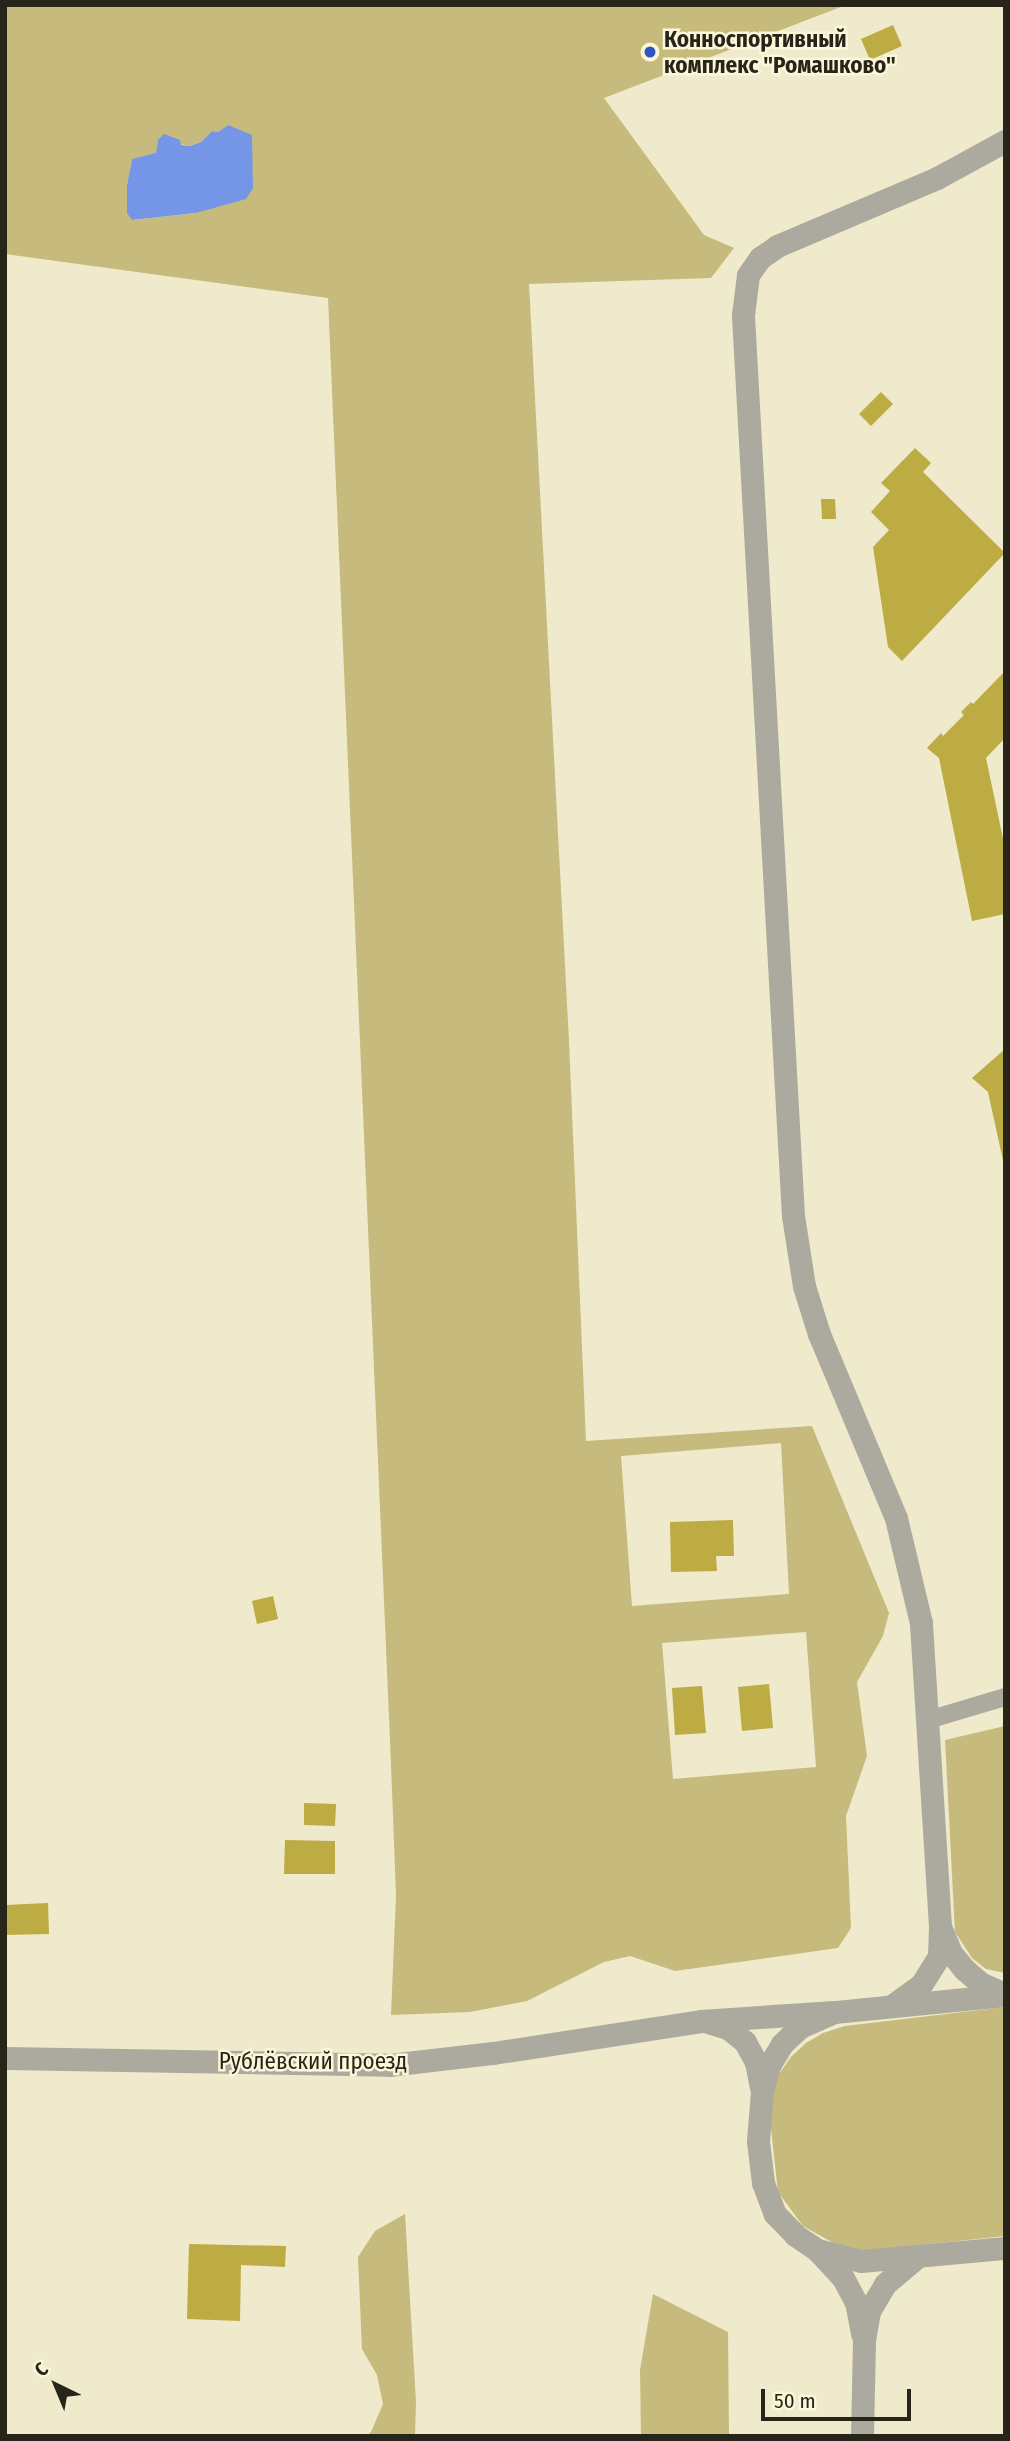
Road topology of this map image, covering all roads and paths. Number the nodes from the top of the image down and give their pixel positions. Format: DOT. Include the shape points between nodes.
graph roads {
  1 [pos="1005,141"];
  2 [pos="1005,1697"];
  3 [pos="928,1720"];
  4 [pos="940,1926"];
  5 [pos="1005,1994"];
  6 [pos="893,2005"];
  7 [pos="834,2012"];
  8 [pos="701,2021"];
  9 [pos="5,2058"];
  10 [pos="762,2092"];
  11 [pos="1005,2248"];
  12 [pos="817,2250"];
  13 [pos="916,2257"];
  14 [pos="864,2340"];
  15 [pos="862,2436"];
  1 -- 3 [label="street" via="937,178 777,246 760,258 748,275 743,315 793,1216 804,1286 818,1334 896,1518 911,1568 921,1623"];
  2 -- 3 [label="street"];
  3 -- 4 [label="street"];
  4 -- 5 [label="street" via="951,1953 964,1969 980,1983"];
  4 -- 6 [label="street" via="939,1956 932,1972"];
  5 -- 6 [label="street"];
  6 -- 7 [label="street"];
  7 -- 8 [label="street, Рублёвский проезд"];
  7 -- 10 [label="street" via="800,2027 782,2043"];
  8 -- 9 [label="street, Рублёвский проезд" via="389,2065"];
  8 -- 10 [label="street" via="728,2028 745,2042 756,2062"];
  10 -- 12 [label="street" via="758,2141 763,2183 775,2214 794,2235"];
  11 -- 13 [label="street"];
  12 -- 13 [label="street" via="861,2261"];
  12 -- 14 [label="street" via="843,2278 856,2302"];
  13 -- 14 [label="street" via="885,2284 869,2311"];
  14 -- 15 [label="street"];
}
